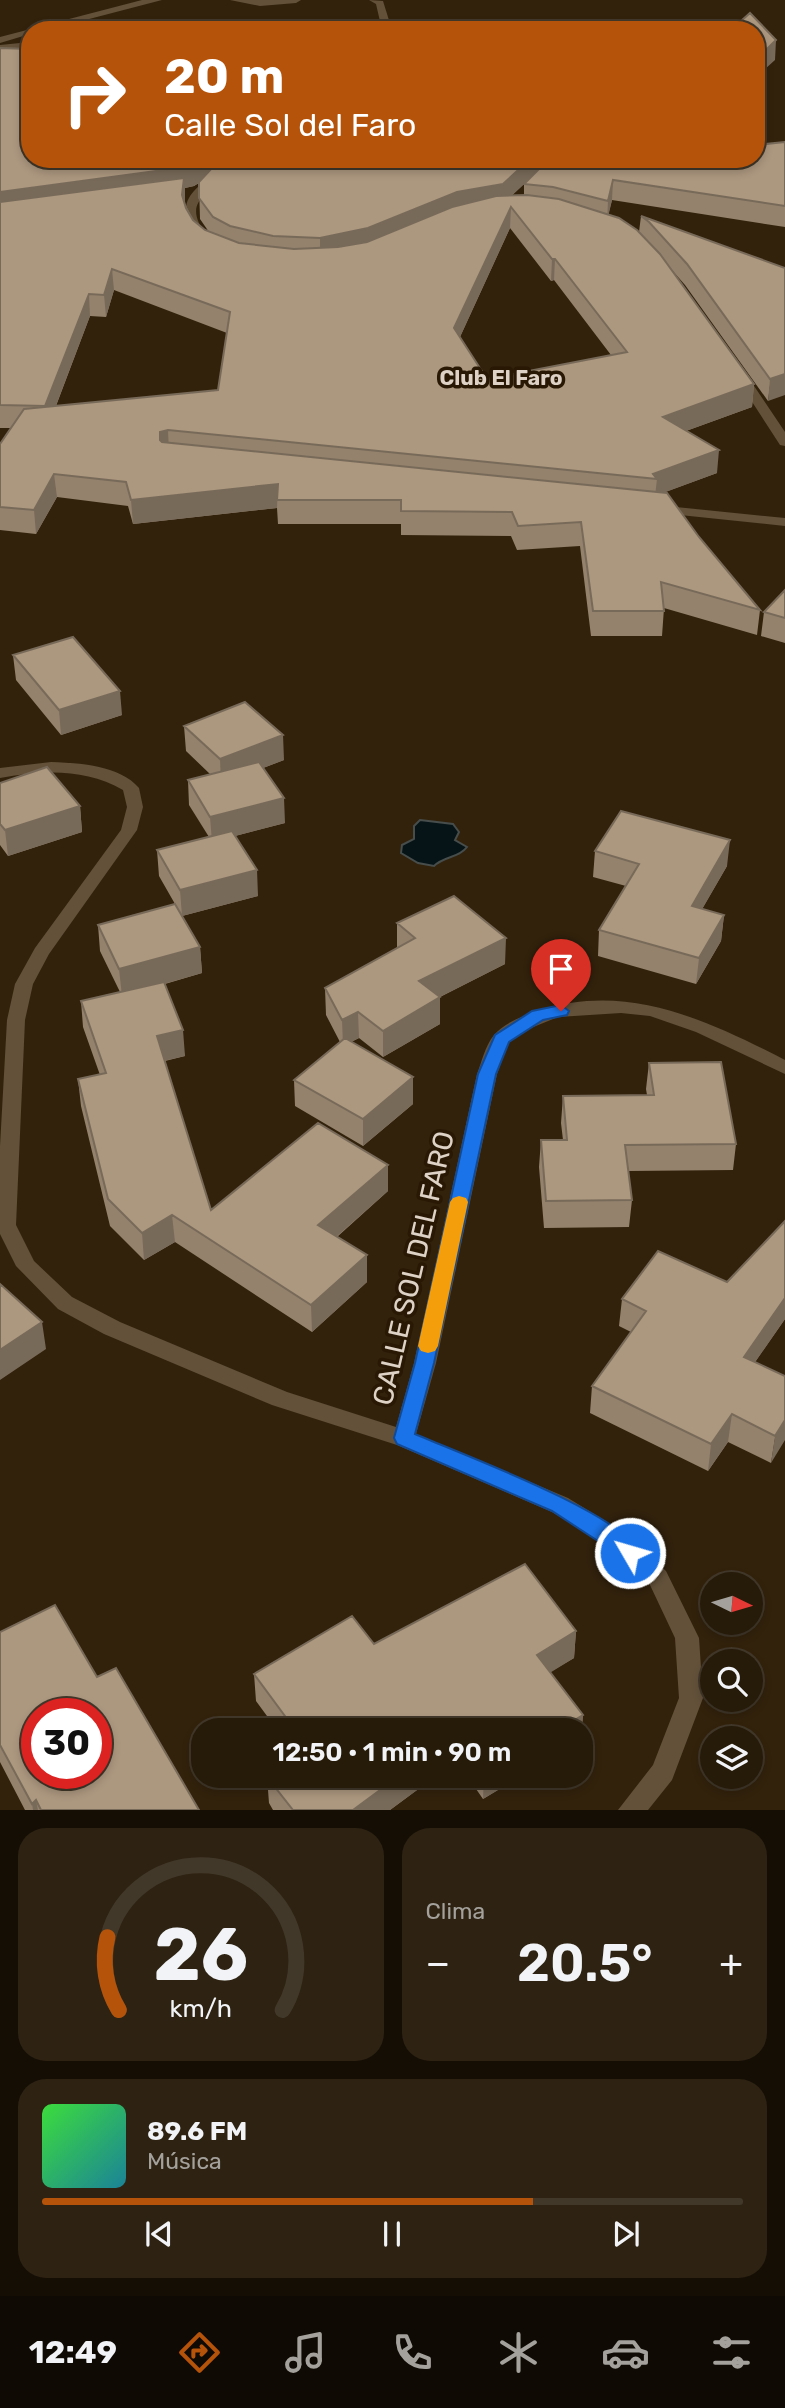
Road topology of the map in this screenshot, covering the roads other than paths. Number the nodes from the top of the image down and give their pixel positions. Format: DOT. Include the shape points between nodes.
graph roads {
  1 [pos="157,0"];
  2 [pos="235,0"];
  3 [pos="296,0"];
  4 [pos="374,0"];
  5 [pos="66,21"];
  6 [pos="385,21"];
  7 [pos="21,34"];
  8 [pos="0,40"];
  9 [pos="21,46"];
  10 [pos="0,48"];
  11 [pos="229,173"];
  12 [pos="196,192"];
  13 [pos="183,194"];
  14 [pos="213,247"];
  15 [pos="733,364"];
  16 [pos="785,442"];
  17 [pos="648,508"];
  18 [pos="785,522"];
  19 [pos="0,773"];
  20 [pos="785,1068"];
  21 [pos="404,1438"];
  22 [pos="631,1810"];
  1 -- 5 [label="street"];
  2 -- 3 [label="street"];
  4 -- 6 [label="street" via="380,3"];
  7 -- 8 [label="street"];
  9 -- 10 [label="street"];
  11 -- 12 [label="street"];
  12 -- 13 [label="street"];
  12 -- 14 [label="street" via="189,204 190,218 197,233"];
  15 -- 16 [label="street"];
  17 -- 18 [label="street"];
  19 -- 21 [label="street" via="58,767 90,770 116,777 131,788 135,807 130,830 41,952 24,984 16,1020 6,1225 26,1266 65,1303 112,1328 280,1399"];
  20 -- 21 [label="street, CALLE SOL DEL FARO" via="680,1016 632,1005 584,1006 538,1015 501,1039 487,1074 425,1363"];
  21 -- 22 [label="street, CALLE SOL DEL FARO" via="560,1505 617,1540 658,1578 687,1638 691,1698 663,1772"];
}
